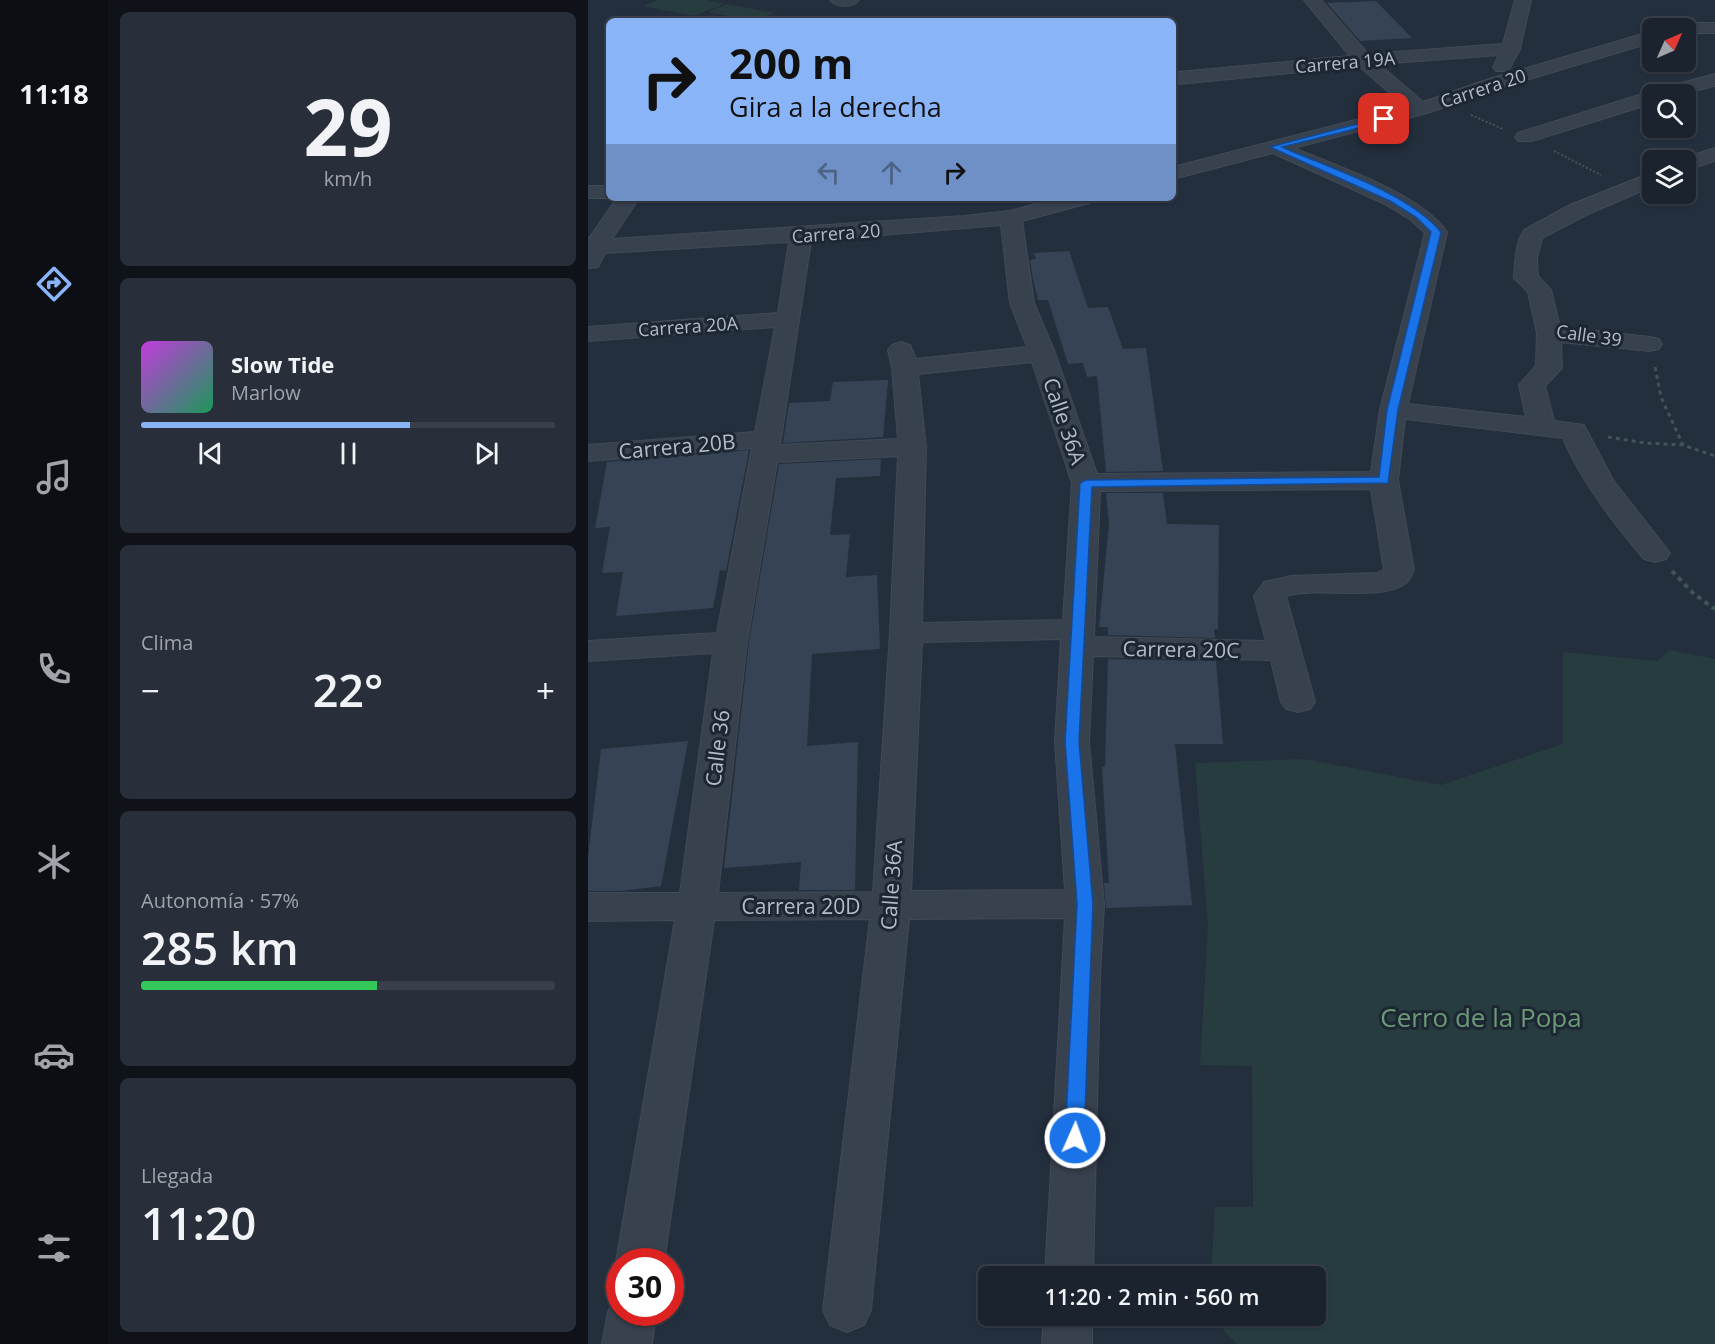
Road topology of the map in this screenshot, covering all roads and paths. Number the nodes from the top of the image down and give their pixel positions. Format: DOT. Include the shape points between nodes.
graph roads {
  1 [pos="838,0"];
  2 [pos="851,0"];
  3 [pos="1312,0"];
  4 [pos="1523,0"];
  5 [pos="1696,28"];
  6 [pos="1715,28"];
  7 [pos="1642,39"];
  8 [pos="1511,49"];
  9 [pos="1363,60"];
  10 [pos="1179,78"];
  11 [pos="1715,80"];
  12 [pos="1496,83"];
  13 [pos="1696,85"];
  14 [pos="1642,100"];
  15 [pos="1420,109"];
  16 [pos="1525,137"];
  17 [pos="1274,147"];
  18 [pos="1715,154"];
  19 [pos="1696,161"];
  20 [pos="1176,172"];
  21 [pos="1642,183"];
  22 [pos="588,192"];
  23 [pos="606,192"];
  24 [pos="626,201"];
  25 [pos="1070,201"];
  26 [pos="1011,217"];
  27 [pos="801,235"];
  28 [pos="591,253"];
  29 [pos="789,319"];
  30 [pos="1549,333"];
  31 [pos="588,334"];
  32 [pos="1650,344"];
  33 [pos="1042,353"];
  34 [pos="1393,410"];
  35 [pos="1542,427"];
  36 [pos="1574,431"];
  37 [pos="1683,445"];
  38 [pos="766,446"];
  39 [pos="912,447"];
  40 [pos="588,453"];
  41 [pos="1715,456"];
  42 [pos="1384,480"];
  43 [pos="1086,483"];
  44 [pos="1655,553"];
  45 [pos="1715,609"];
  46 [pos="906,633"];
  47 [pos="1077,637"];
  48 [pos="731,642"];
  49 [pos="588,651"];
  50 [pos="1286,651"];
  51 [pos="1298,702"];
  52 [pos="1085,904"];
  53 [pos="891,905"];
  54 [pos="588,907"];
  55 [pos="697,907"];
  56 [pos="642,1248"];
  57 [pos="1070,1266"];
  58 [pos="847,1310"];
  59 [pos="630,1326"];
  60 [pos="1068,1326"];
  61 [pos="627,1344"];
  62 [pos="1067,1344"];
  1 -- 2 [label="street"];
  3 -- 9 [label="street"];
  4 -- 8 [label="street"];
  5 -- 6 [label="street"];
  7 -- 12 [label="street, Carrera 20"];
  8 -- 9 [label="street, Carrera 19A"];
  8 -- 12 [label="street"];
  9 -- 10 [label="street, Carrera 19A"];
  9 -- 15 [label="street"];
  11 -- 13 [label="street"];
  12 -- 15 [label="street, Carrera 20"];
  14 -- 16 [label="street"];
  15 -- 17 [label="street, Carrera 20"];
  17 -- 20 [label="street, Carrera 20"];
  17 -- 34 [label="street" via="1393,199 1419,215 1436,232"];
  18 -- 19 [label="street"];
  21 -- 30 [label="street, Calle 39" via="1578,210 1533,236 1526,258 1527,278 1539,290"];
  22 -- 23 [label="street"];
  24 -- 28 [label="street"];
  25 -- 26 [label="street, Carrera 20"];
  26 -- 27 [label="street, Carrera 20"];
  26 -- 33 [label="street, Calle 36A" via="1022,303"];
  27 -- 28 [label="street, Carrera 20"];
  27 -- 29 [label="street, Calle 36"];
  29 -- 31 [label="street, Carrera 20A"];
  29 -- 38 [label="street, Calle 36"];
  30 -- 32 [label="street, Calle 39"];
  30 -- 35 [label="street" via="1549,368 1532,385"];
  32 -- 37 [label="path, Calle 39" via="1654,349 1655,377"];
  33 -- 39 [label="street, Calle 36A" via="903,359"];
  33 -- 43 [label="street, Calle 36A"];
  34 -- 35 [label="street"];
  34 -- 42 [label="street"];
  35 -- 36 [label="street"];
  36 -- 37 [label="path"];
  36 -- 44 [label="street" via="1584,456 1617,507"];
  37 -- 41 [label="path"];
  38 -- 39 [label="street, Carrera 20B"];
  38 -- 40 [label="street, Carrera 20B"];
  38 -- 48 [label="street, Calle 36"];
  39 -- 46 [label="street, Calle 36A"];
  42 -- 43 [label="street"];
  42 -- 50 [label="street" via="1399,570 1396,576 1383,582 1275,589 1270,596"];
  43 -- 47 [label="street, Calle 36A"];
  44 -- 45 [label="path" via="1694,594"];
  46 -- 47 [label="street, Carrera 20C"];
  46 -- 53 [label="street, Calle 36A"];
  47 -- 50 [label="street, Carrera 20C"];
  47 -- 52 [label="street, Calle 36A" via="1072,742"];
  48 -- 49 [label="street"];
  48 -- 55 [label="street, Calle 36"];
  50 -- 51 [label="street"];
  52 -- 53 [label="street, Carrera 20D"];
  52 -- 57 [label="street, Calle 36A"];
  53 -- 55 [label="street, Carrera 20D"];
  53 -- 58 [label="street, Calle 36A"];
  54 -- 55 [label="street, Carrera 20D"];
  55 -- 56 [label="street, Calle 36"];
  59 -- 61 [label="street"];
  60 -- 62 [label="street"];
}
